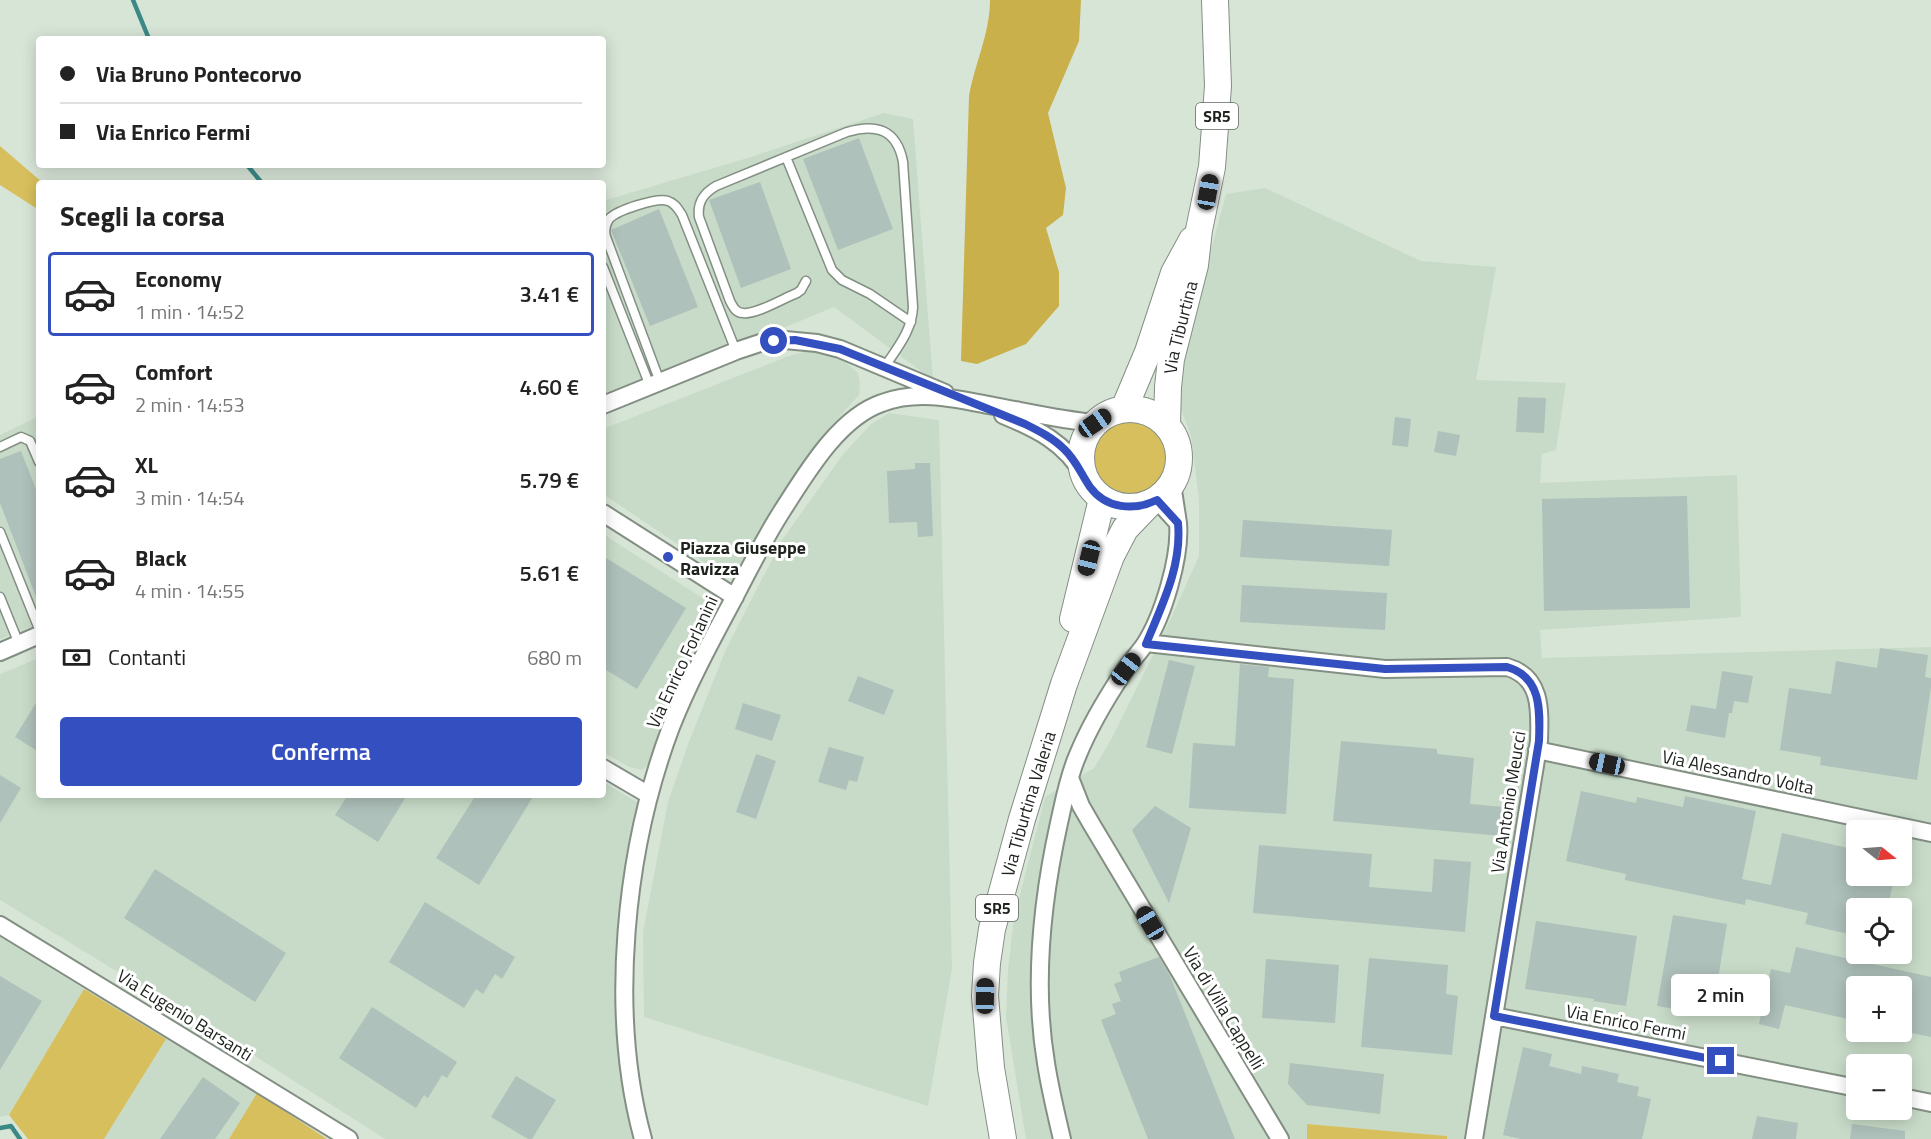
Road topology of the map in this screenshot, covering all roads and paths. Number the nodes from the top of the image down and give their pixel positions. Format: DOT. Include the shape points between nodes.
graph roads {
  1 [pos="1215,0"];
  2 [pos="786,158"];
  3 [pos="606,228"];
  4 [pos="1199,230"];
  5 [pos="606,237"];
  6 [pos="606,274"];
  7 [pos="806,281"];
  8 [pos="911,322"];
  9 [pos="736,351"];
  10 [pos="884,368"];
  11 [pos="655,384"];
  12 [pos="961,399"];
  13 [pos="606,404"];
  14 [pos="1124,409"];
  15 [pos="1095,423"];
  16 [pos="1167,425"];
  17 [pos="0,447"];
  18 [pos="36,455"];
  19 [pos="1084,476"];
  20 [pos="1160,496"];
  21 [pos="1102,499"];
  22 [pos="606,515"];
  23 [pos="0,532"];
  24 [pos="0,597"];
  25 [pos="735,597"];
  26 [pos="36,622"];
  27 [pos="36,636"];
  28 [pos="19,644"];
  29 [pos="1146,644"];
  30 [pos="0,652"];
  31 [pos="1064,684"];
  32 [pos="1538,750"];
  33 [pos="606,770"];
  34 [pos="1070,777"];
  35 [pos="649,795"];
  36 [pos="1931,833"];
  37 [pos="0,925"];
  38 [pos="1494,1016"];
  39 [pos="1846,1086"];
  40 [pos="1912,1099"];
  41 [pos="1931,1103"];
  42 [pos="349,1139"];
  43 [pos="643,1139"];
  44 [pos="1004,1139"];
  45 [pos="1062,1139"];
  46 [pos="1280,1139"];
  47 [pos="1474,1139"];
  1 -- 4 [label="main road, Via Tiburtina / SR5" via="1217,121"];
  2 -- 7 [label="lane" via="710,189 699,204 699,217 729,302 736,310 745,314 755,312 801,290"];
  2 -- 8 [label="lane" via="832,270"];
  2 -- 8 [label="lane" via="863,128 883,131 896,141 903,162"];
  3 -- 9 [label="lane" via="616,214 652,201 665,200 675,205"];
  4 -- 14 [label="main road, Via Tiburtina / SR5" via="1178,264"];
  4 -- 16 [label="main road, Via Tiburtina / SR5" via="1195,265 1170,369"];
  5 -- 11 [label="lane"];
  6 -- 11 [label="lane"];
  8 -- 10 [label="lane"];
  9 -- 10 [label="street" via="763,342 795,340 840,349"];
  9 -- 11 [label="street"];
  10 -- 12 [label="street"];
  11 -- 13 [label="street"];
  12 -- 15 [label="street"];
  12 -- 19 [label="street" via="1053,440"];
  12 -- 25 [label="street, Via Enrico Forlanini" via="906,397 880,403 857,416 832,441 794,494"];
  14 -- 15 [label="main road"];
  14 -- 16 [label="main road" via="1147,412"];
  15 -- 19 [label="main road" via="1082,448"];
  16 -- 20 [label="main road, Via Tiburtina / SR5" via="1179,454 1178,470"];
  17 -- 18 [label="lane" via="21,437 30,441"];
  19 -- 21 [label="main road"];
  20 -- 21 [label="main road" via="1138,507"];
  20 -- 29 [label="street" via="1178,523 1178,548"];
  20 -- 31 [label="main road, Via Tiburtina Valeria / SR5" via="1130,524 1116,546"];
  21 -- 31 [label="main road, Via Tiburtina Valeria / SR5" via="1074,615"];
  22 -- 25 [label="street"];
  23 -- 26 [label="lane"];
  24 -- 28 [label="lane"];
  25 -- 35 [label="street, Via Enrico Forlanini" via="679,708"];
  27 -- 28 [label="street"];
  28 -- 30 [label="street"];
  29 -- 32 [label="street, Via Antonio Meucci" via="1385,669 1507,667 1528,677 1535,692 1539,705"];
  29 -- 34 [label="street" via="1107,700"];
  31 -- 44 [label="main road, Via Tiburtina Valeria / SR5" via="1022,819 988,948 987,1031"];
  32 -- 36 [label="street, Via Alessandro Volta"];
  32 -- 38 [label="street, Via Antonio Meucci"];
  33 -- 35 [label="street"];
  34 -- 45 [label="street" via="1049,885 1041,980 1046,1062"];
  34 -- 46 [label="street, Via di Villa Cappelli" via="1092,825"];
  35 -- 43 [label="street, Via Enrico Forlanini" via="638,848 625,968 629,1072"];
  37 -- 42 [label="street, Via Eugenio Barsanti"];
  38 -- 39 [label="street, Via Enrico Fermi"];
  38 -- 47 [label="street, Via Antonio Meucci"];
  40 -- 41 [label="street"];
}
